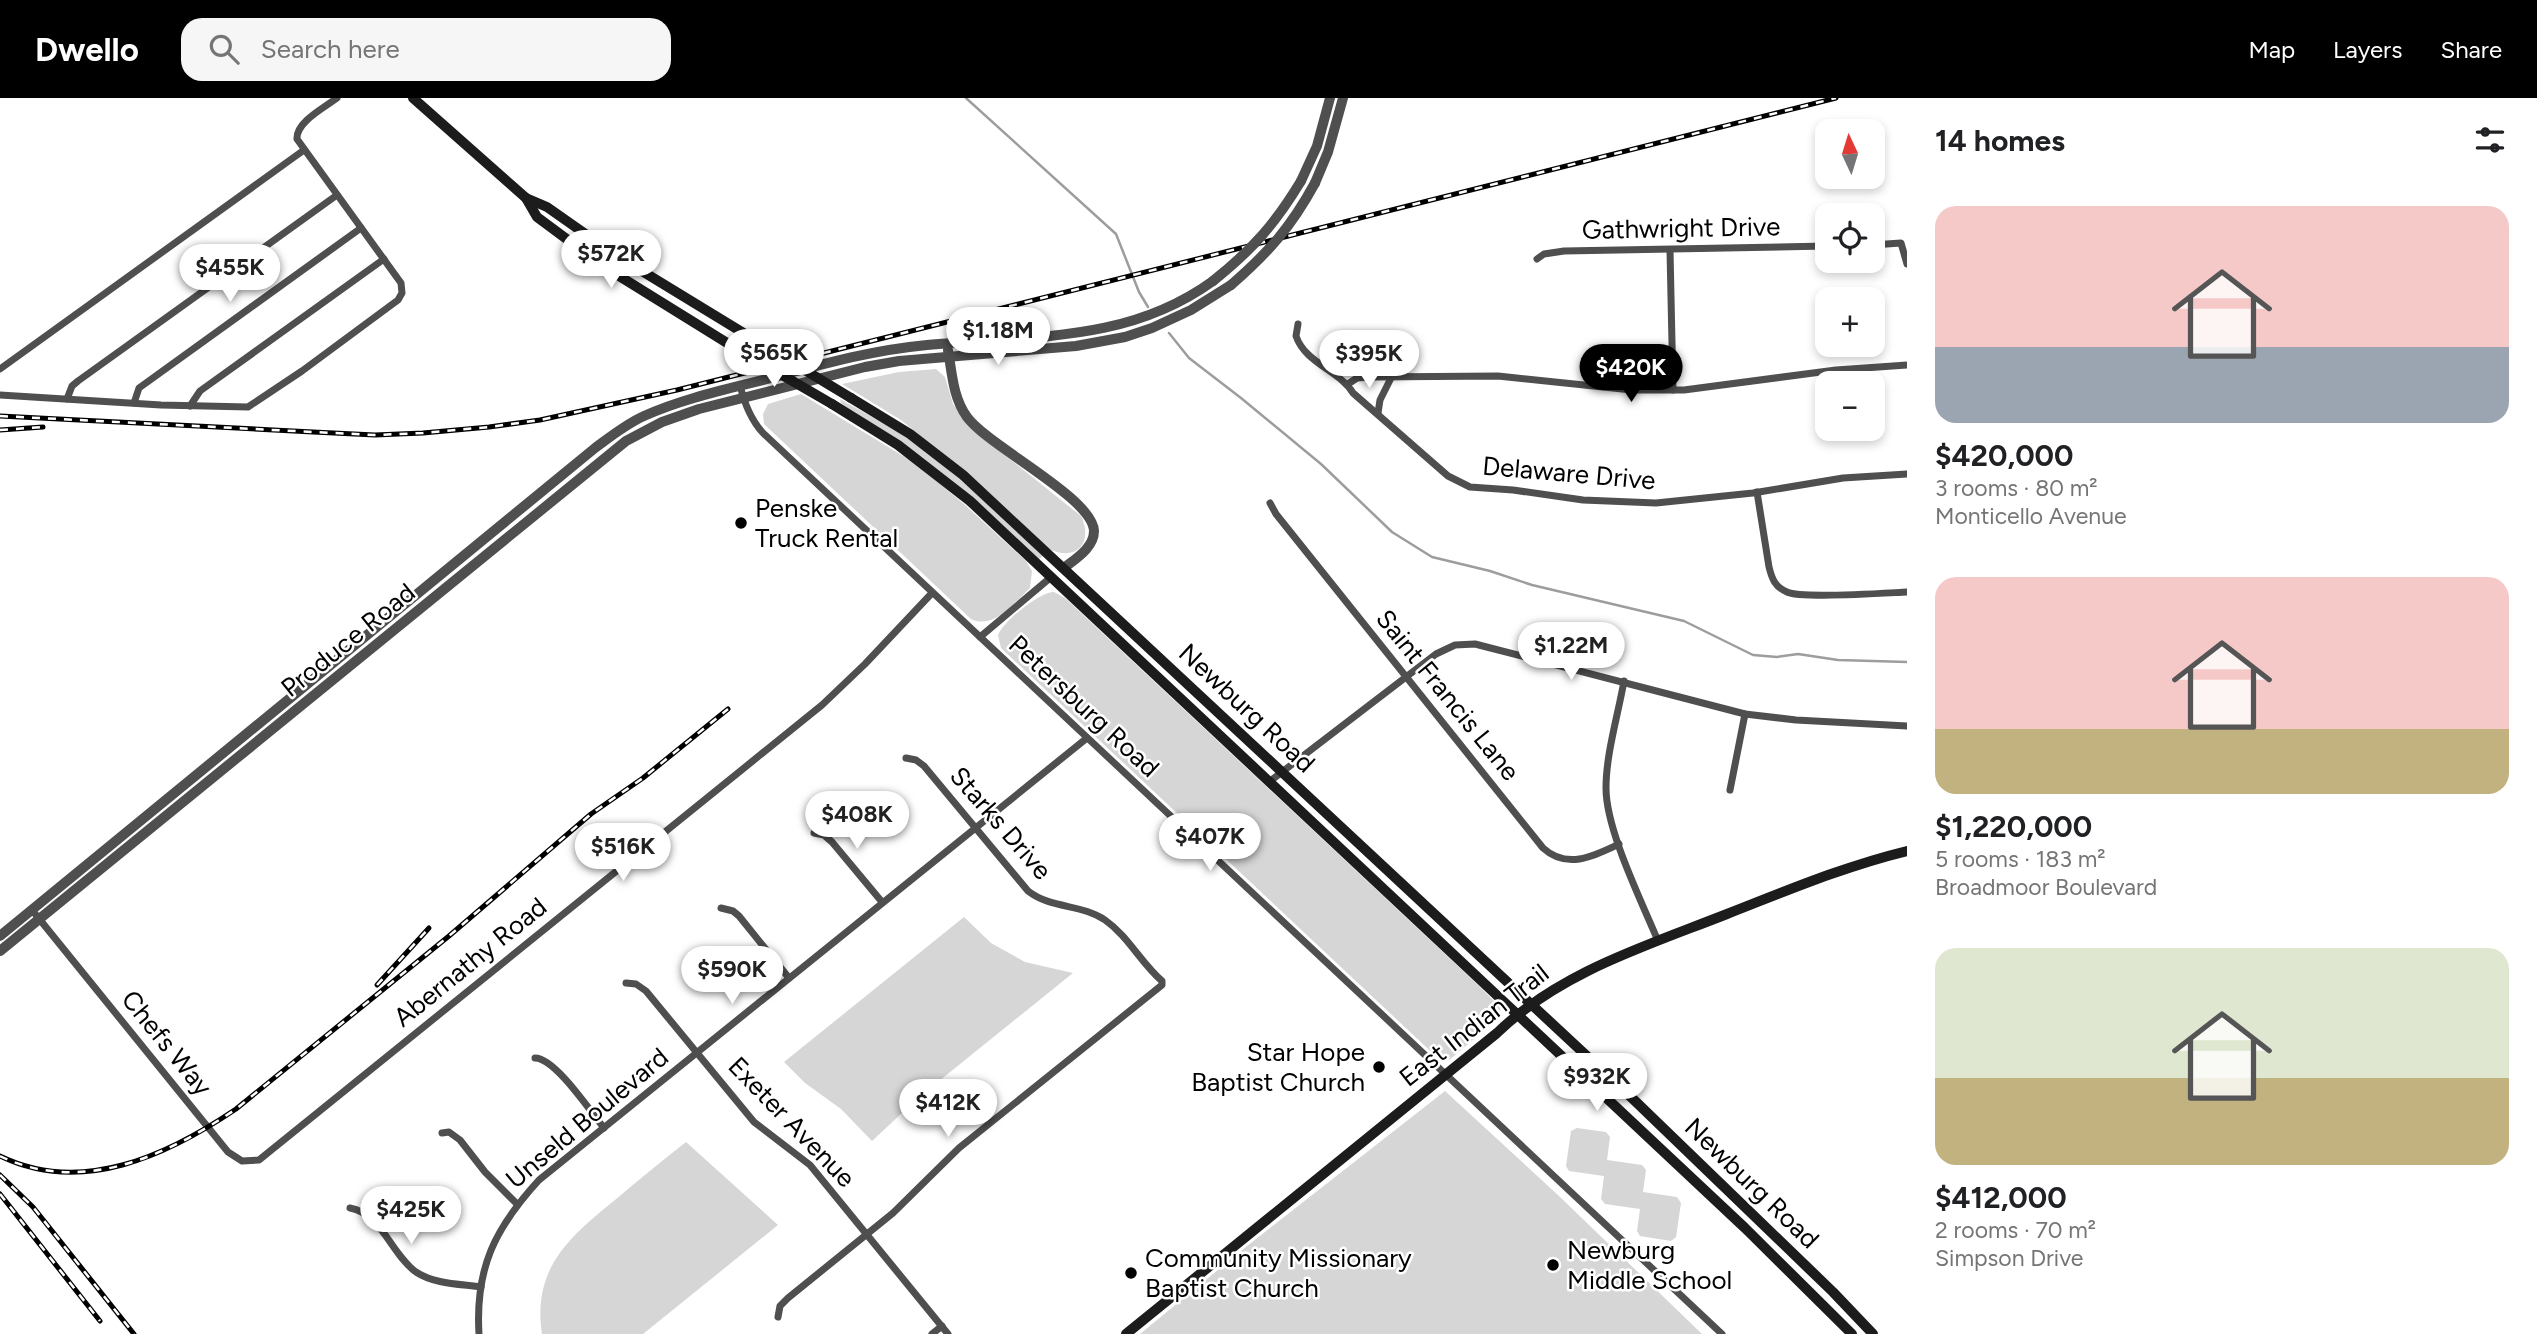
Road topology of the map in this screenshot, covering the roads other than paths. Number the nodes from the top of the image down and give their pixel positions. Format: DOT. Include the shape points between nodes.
graph roads {
  1 [pos="337,98"];
  2 [pos="413,98"];
  3 [pos="1330,98"];
  4 [pos="1343,98"];
  5 [pos="304,150"];
  6 [pos="337,195"];
  7 [pos="526,198"];
  8 [pos="361,228"];
  9 [pos="1885,244"];
  10 [pos="1815,246"];
  11 [pos="1670,250"];
  12 [pos="384,259"];
  13 [pos="1537,259"];
  14 [pos="1907,264"];
  15 [pos="1298,324"];
  16 [pos="946,343"];
  17 [pos="949,356"];
  18 [pos="1907,365"];
  19 [pos="0,369"];
  20 [pos="1391,378"];
  21 [pos="1348,384"];
  22 [pos="740,385"];
  23 [pos="1673,390"];
  24 [pos="0,395"];
  25 [pos="743,397"];
  26 [pos="67,399"];
  27 [pos="134,403"];
  28 [pos="190,406"];
  29 [pos="1378,413"];
  30 [pos="1907,474"];
  31 [pos="1757,492"];
  32 [pos="1270,503"];
  33 [pos="1064,568"];
  34 [pos="1050,578"];
  35 [pos="932,593"];
  36 [pos="1907,593"];
  37 [pos="979,637"];
  38 [pos="1406,677"];
  39 [pos="1624,681"];
  40 [pos="1745,714"];
  41 [pos="1907,726"];
  42 [pos="1087,738"];
  43 [pos="906,758"];
  44 [pos="1281,773"];
  45 [pos="1269,782"];
  46 [pos="1730,790"];
  47 [pos="975,828"];
  48 [pos="814,833"];
  49 [pos="1619,844"];
  50 [pos="1907,851"];
  51 [pos="882,902"];
  52 [pos="720,908"];
  53 [pos="32,910"];
  54 [pos="40,919"];
  55 [pos="0,936"];
  56 [pos="1658,941"];
  57 [pos="0,951"];
  58 [pos="789,978"];
  59 [pos="626,983"];
  60 [pos="1531,1004"];
  61 [pos="1516,1014"];
  62 [pos="696,1053"];
  63 [pos="535,1058"];
  64 [pos="1446,1075"];
  65 [pos="604,1128"];
  66 [pos="442,1133"];
  67 [pos="284,1140"];
  68 [pos="517,1204"];
  69 [pos="350,1208"];
  70 [pos="866,1234"];
  71 [pos="481,1287"];
  72 [pos="778,1317"];
  73 [pos="942,1326"];
  74 [pos="479,1334"];
  75 [pos="932,1334"];
  76 [pos="948,1334"];
  77 [pos="1126,1334"];
  78 [pos="1722,1334"];
  79 [pos="1852,1334"];
  80 [pos="1873,1334"];
  1 -- 5 [label="street" via="298,129 297,139"];
  2 -- 7 [label="main road, Newburg Road"];
  3 -- 16 [label="street, Produce Road, bridge" via="1317,146 1301,181 1268,232 1185,300 1114,327"];
  4 -- 17 [label="street, Produce Road, bridge" via="1328,152 1293,222 1231,285 1191,310 1125,337 1076,346"];
  5 -- 6 [label="street"];
  5 -- 19 [label="street"];
  6 -- 8 [label="street"];
  6 -- 26 [label="street" via="78,381"];
  7 -- 33 [label="main road, Newburg Road, bridge" via="910,434 963,475"];
  7 -- 34 [label="main road, Newburg Road, bridge" via="537,217 603,266 898,445 970,501"];
  8 -- 12 [label="street"];
  8 -- 27 [label="street" via="139,388"];
  9 -- 14 [label="street" via="1901,243"];
  10 -- 11 [label="street, Gathwright Drive"];
  11 -- 13 [label="street, Gathwright Drive" via="1551,252"];
  11 -- 23 [label="street"];
  12 -- 28 [label="street" via="200,391"];
  12 -- 28 [label="street" via="402,293 355,333 251,406"];
  15 -- 21 [label="street, Delaware Drive" via="1300,345"];
  16 -- 17 [label="street"];
  16 -- 22 [label="street, Produce Road" via="865,353"];
  17 -- 25 [label="street, Produce Road" via="865,367"];
  17 -- 33 [label="street" via="958,401 972,424 1072,499 1092,523 1091,542"];
  18 -- 23 [label="street"];
  20 -- 21 [label="street" via="1357,378"];
  20 -- 23 [label="street" via="1498,376"];
  20 -- 29 [label="street"];
  21 -- 29 [label="street, Delaware Drive"];
  22 -- 25 [label="street, Petersburg Road"];
  22 -- 53 [label="street, Produce Road" via="642,417 594,448"];
  24 -- 26 [label="street"];
  25 -- 35 [label="street, Petersburg Road" via="755,425"];
  25 -- 54 [label="street, Produce Road" via="662,422 601,459"];
  26 -- 27 [label="street"];
  27 -- 28 [label="street"];
  29 -- 31 [label="street, Delaware Drive" via="1448,476 1470,487 1616,503"];
  30 -- 31 [label="street, Delaware Drive" via="1843,478"];
  31 -- 36 [label="street" via="1769,567 1779,587 1798,594"];
  32 -- 38 [label="street, Saint Francis Lane"];
  33 -- 44 [label="main road, Newburg Road"];
  34 -- 37 [label="street"];
  34 -- 45 [label="main road, Newburg Road"];
  35 -- 37 [label="street, Petersburg Road"];
  35 -- 67 [label="street, Abernathy Road" via="822,705"];
  37 -- 42 [label="street, Petersburg Road"];
  38 -- 39 [label="street" via="1436,654 1465,643"];
  38 -- 44 [label="street"];
  38 -- 49 [label="street, Saint Francis Lane" via="1548,852 1577,860"];
  39 -- 40 [label="street"];
  39 -- 49 [label="street" via="1606,786"];
  40 -- 41 [label="street"];
  40 -- 46 [label="street"];
  42 -- 47 [label="street, Unseld Boulevard"];
  42 -- 64 [label="street, Petersburg Road"];
  43 -- 47 [label="street, Starks Drive" via="925,766"];
  44 -- 45 [label="street"];
  44 -- 60 [label="main road, Newburg Road"];
  45 -- 61 [label="main road, Newburg Road"];
  47 -- 51 [label="street, Unseld Boulevard"];
  47 -- 70 [label="street, Starks Drive" via="1028,891 1049,903 1106,921 1162,985 959,1148"];
  48 -- 51 [label="street" via="832,842"];
  49 -- 56 [label="street"];
  50 -- 56 [label="main road, East Indian Trail" via="1836,871"];
  51 -- 58 [label="street, Unseld Boulevard"];
  52 -- 58 [label="street" via="739,916"];
  53 -- 54 [label="street, Chefs Way"];
  53 -- 55 [label="street, Produce Road"];
  54 -- 57 [label="street, Produce Road"];
  54 -- 67 [label="street, Chefs Way" via="233,1156 254,1162"];
  56 -- 60 [label="main road, East Indian Trail" via="1568,980"];
  58 -- 62 [label="street, Unseld Boulevard"];
  59 -- 62 [label="street, Exeter Avenue" via="646,991"];
  60 -- 61 [label="main road, East Indian Trail"];
  60 -- 80 [label="main road, Newburg Road"];
  61 -- 64 [label="main road, East Indian Trail"];
  61 -- 79 [label="main road, Newburg Road"];
  62 -- 65 [label="street, Unseld Boulevard"];
  62 -- 70 [label="street, Exeter Avenue" via="754,1122 810,1165"];
  63 -- 65 [label="street" via="552,1065"];
  64 -- 77 [label="main road, East Indian Trail"];
  64 -- 78 [label="street, Petersburg Road"];
  65 -- 68 [label="street, Unseld Boulevard" via="539,1180"];
  66 -- 68 [label="street" via="460,1140"];
  68 -- 71 [label="street, Unseld Boulevard" via="496,1238"];
  69 -- 71 [label="street" via="369,1216 417,1273"];
  70 -- 72 [label="street" via="788,1298"];
  70 -- 73 [label="street, Exeter Avenue"];
  71 -- 74 [label="street, Unseld Boulevard"];
  73 -- 75 [label="street"];
  73 -- 76 [label="street, Exeter Avenue"];
}
